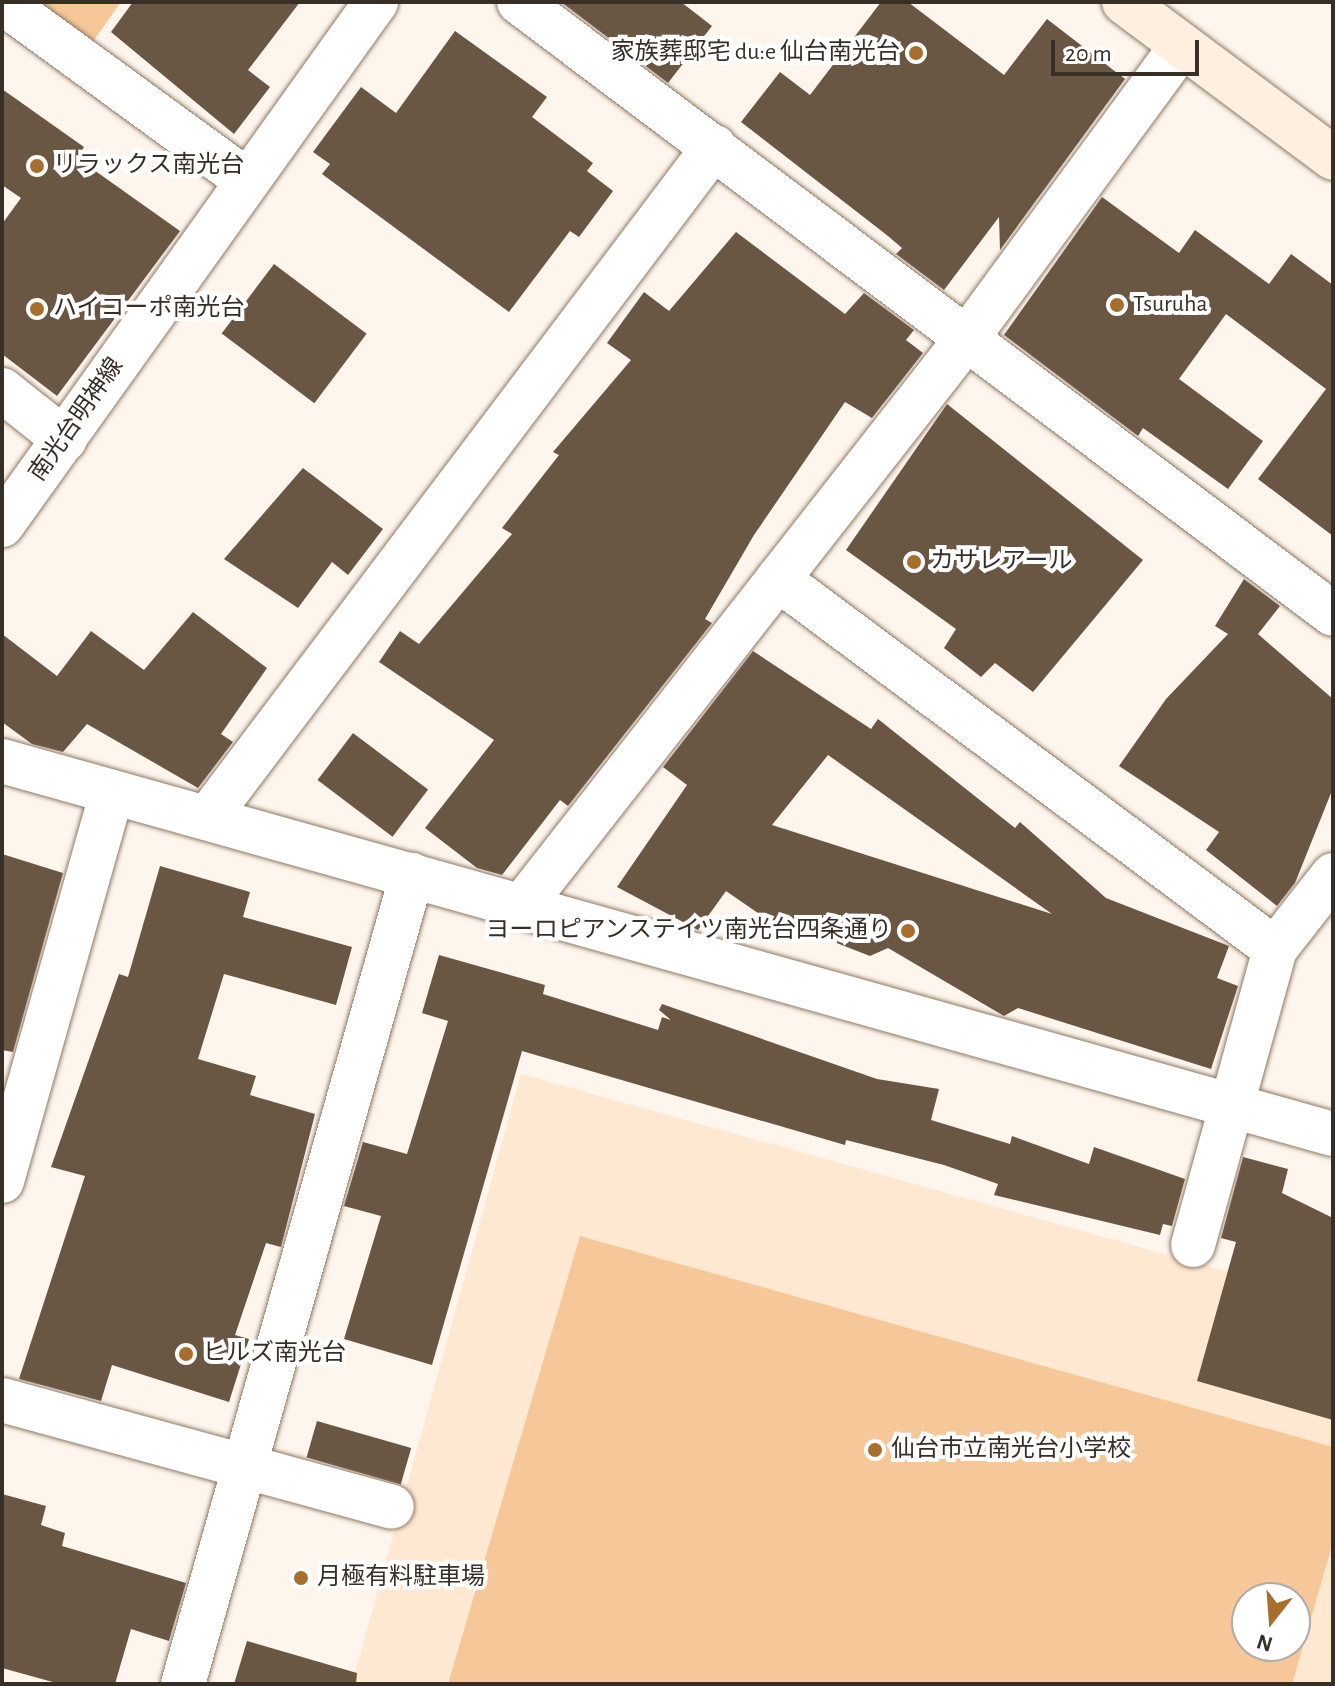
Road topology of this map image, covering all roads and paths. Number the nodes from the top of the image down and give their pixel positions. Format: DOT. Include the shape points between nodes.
graph roads {
  1 [pos="2,2"];
  2 [pos="376,2"];
  3 [pos="519,2"];
  4 [pos="1124,2"];
  5 [pos="1182,45"];
  6 [pos="714,147"];
  7 [pos="1333,158"];
  8 [pos="245,179"];
  9 [pos="967,338"];
  10 [pos="2,390"];
  11 [pos="65,440"];
  12 [pos="2,525"];
  13 [pos="778,579"];
  14 [pos="1333,614"];
  15 [pos="2,761"];
  16 [pos="112,792"];
  17 [pos="208,817"];
  18 [pos="412,875"];
  19 [pos="1333,875"];
  20 [pos="522,906"];
  21 [pos="1275,949"];
  22 [pos="15,1088"];
  23 [pos="1232,1105"];
  24 [pos="1333,1134"];
  25 [pos="2,1181"];
  26 [pos="1193,1245"];
  27 [pos="2,1400"];
  28 [pos="245,1467"];
  29 [pos="392,1507"];
  30 [pos="183,1684"];
  1 -- 8 [label="street"];
  2 -- 8 [label="street, 南光台明神線"];
  3 -- 6 [label="street"];
  4 -- 5 [label="street"];
  5 -- 7 [label="street"];
  5 -- 9 [label="street"];
  6 -- 9 [label="street"];
  6 -- 17 [label="street"];
  8 -- 11 [label="street, 南光台明神線"];
  9 -- 13 [label="street"];
  9 -- 14 [label="street"];
  10 -- 11 [label="street"];
  11 -- 12 [label="street, 南光台明神線"];
  13 -- 20 [label="street"];
  13 -- 21 [label="street"];
  15 -- 16 [label="street"];
  16 -- 17 [label="street"];
  16 -- 22 [label="street"];
  17 -- 18 [label="street"];
  18 -- 20 [label="street"];
  18 -- 28 [label="street"];
  19 -- 21 [label="street"];
  20 -- 23 [label="street"];
  21 -- 23 [label="street"];
  22 -- 25 [label="street"];
  23 -- 24 [label="street"];
  23 -- 26 [label="street"];
  27 -- 28 [label="street"];
  28 -- 29 [label="street"];
  28 -- 30 [label="street"];
}
